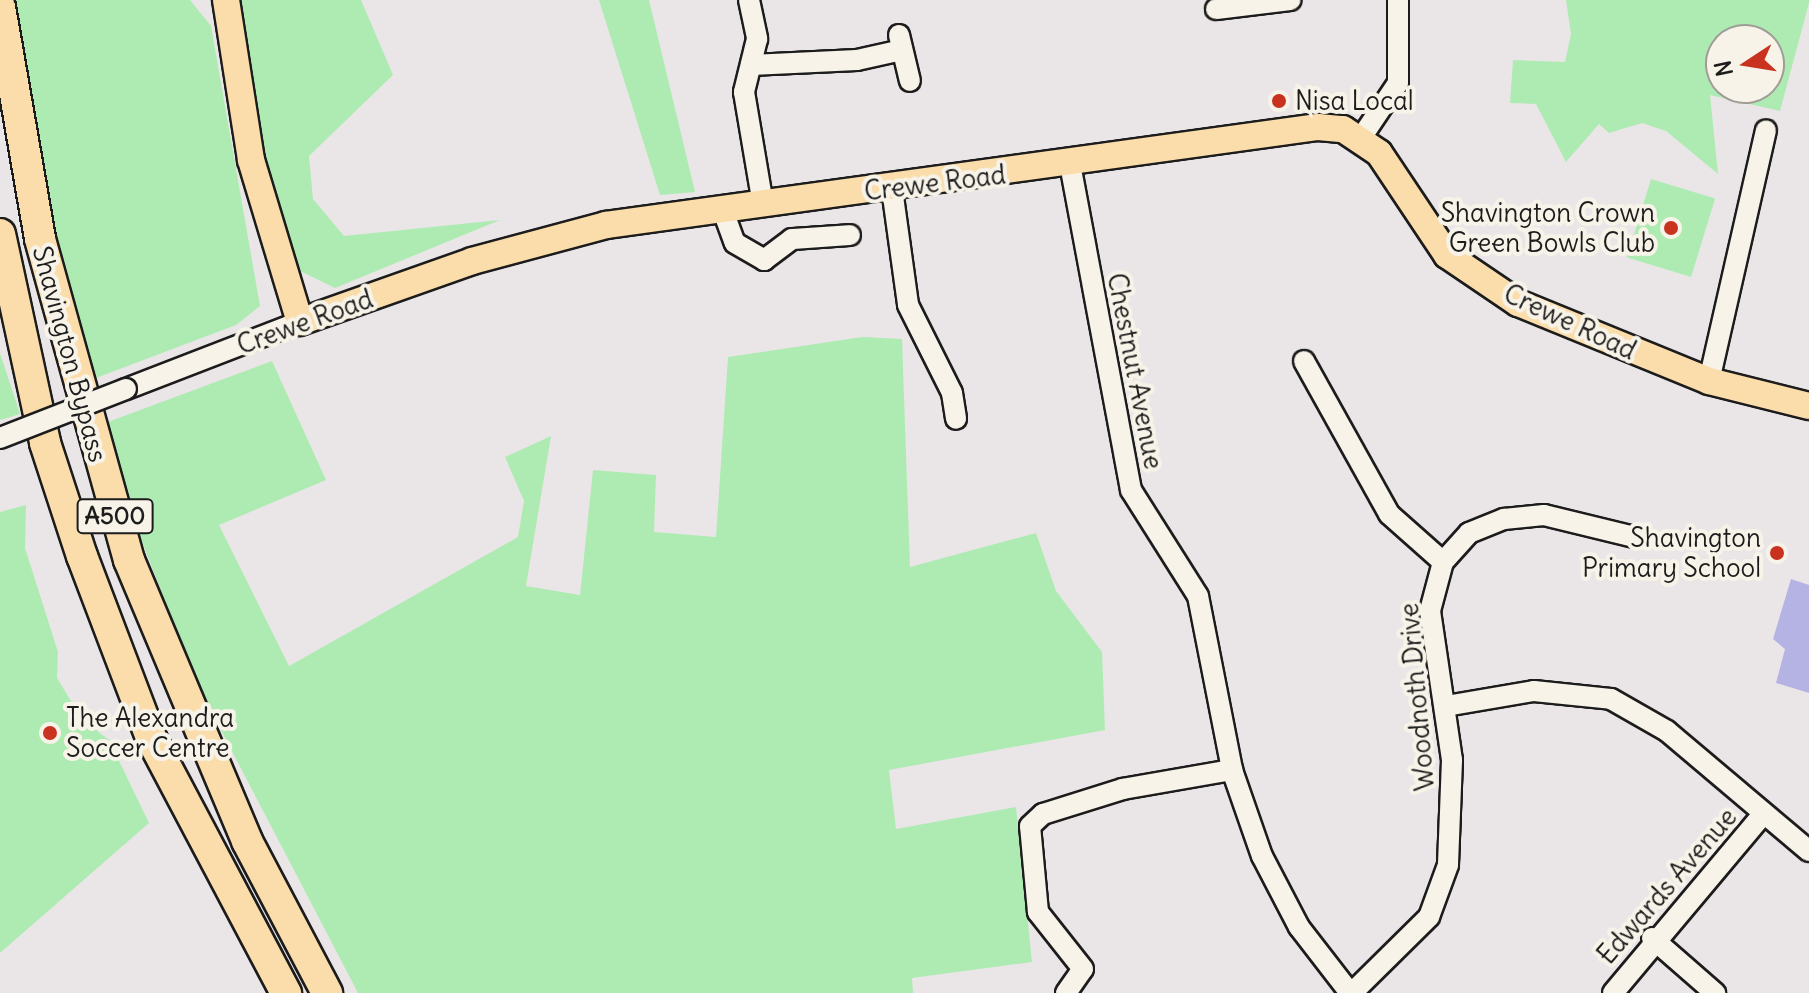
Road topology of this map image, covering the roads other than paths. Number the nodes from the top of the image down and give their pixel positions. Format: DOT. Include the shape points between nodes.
graph roads {
  1 [pos="226,0"];
  2 [pos="749,0"];
  3 [pos="1290,0"];
  4 [pos="1398,0"];
  5 [pos="0,7"];
  6 [pos="1216,9"];
  7 [pos="751,65"];
  8 [pos="910,81"];
  9 [pos="1766,130"];
  10 [pos="1361,138"];
  11 [pos="1070,164"];
  12 [pos="892,189"];
  13 [pos="763,204"];
  14 [pos="722,208"];
  15 [pos="0,234"];
  16 [pos="850,235"];
  17 [pos="300,322"];
  18 [pos="1304,361"];
  19 [pos="1709,381"];
  20 [pos="1809,406"];
  21 [pos="956,419"];
  22 [pos="0,438"];
  23 [pos="1634,537"];
  24 [pos="1443,562"];
  25 [pos="1446,706"];
  26 [pos="1232,770"];
  27 [pos="1763,814"];
  28 [pos="1809,851"];
  29 [pos="1652,938"];
  30 [pos="286,993"];
  31 [pos="327,993"];
  32 [pos="1066,993"];
  33 [pos="1351,993"];
  34 [pos="1613,993"];
  35 [pos="1715,993"];
  1 -- 17 [label="main road" via="251,160"];
  2 -- 7 [label="street" via="757,39"];
  3 -- 6 [label="street"];
  4 -- 10 [label="street" via="1398,83"];
  5 -- 31 [label="highway, Shavington Bypass / A500" via="40,239 129,560 240,827"];
  7 -- 8 [label="street" via="857,60 901,43"];
  7 -- 13 [label="street" via="744,92"];
  9 -- 19 [label="street" via="1763,201"];
  10 -- 11 [label="main road, Crewe Road" via="1318,127"];
  10 -- 19 [label="main road, Crewe Road" via="1447,255 1518,303"];
  11 -- 12 [label="main road, Crewe Road"];
  11 -- 26 [label="street, Chestnut Avenue" via="1128,478 1198,596"];
  12 -- 13 [label="main road, Crewe Road"];
  12 -- 21 [label="street" via="908,305 952,393"];
  13 -- 14 [label="main road, Crewe Road"];
  14 -- 16 [label="street" via="735,243 764,260 792,239"];
  14 -- 17 [label="main road, Crewe Road" via="552,237"];
  15 -- 30 [label="highway, Shavington Bypass / A500" via="45,443 82,556 151,738"];
  17 -- 22 [label="street, Crewe Road, bridge"];
  18 -- 24 [label="street" via="1389,514"];
  19 -- 20 [label="main road, Crewe Road"];
  23 -- 24 [label="street" via="1544,515 1504,519 1469,533"];
  24 -- 25 [label="street, Woodnoth Drive" via="1430,611"];
  25 -- 27 [label="street" via="1534,691 1611,699 1667,731"];
  25 -- 33 [label="street, Woodnoth Drive" via="1448,865 1429,917"];
  26 -- 32 [label="street" via="1123,789 1043,814 1030,826 1038,912 1083,969"];
  26 -- 33 [label="street, Chestnut Avenue" via="1284,902"];
  27 -- 28 [label="street"];
  27 -- 29 [label="street, Edwards Avenue"];
  29 -- 34 [label="street, Edwards Avenue"];
  29 -- 35 [label="street"];
}
